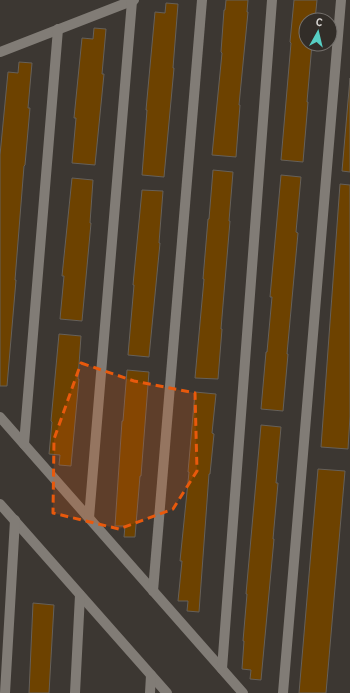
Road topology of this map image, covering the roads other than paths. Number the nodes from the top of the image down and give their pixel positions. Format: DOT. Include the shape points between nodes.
graph roads {
  1 [pos="133,0"];
  2 [pos="202,0"];
  3 [pos="272,0"];
  4 [pos="341,0"];
  5 [pos="58,29"];
  6 [pos="0,52"];
  7 [pos="0,416"];
  8 [pos="24,444"];
  9 [pos="0,504"];
  10 [pos="89,518"];
  11 [pos="15,520"];
  12 [pos="153,591"];
  13 [pos="80,595"];
  14 [pos="222,669"];
  15 [pos="151,675"];
  16 [pos="5,693"];
  17 [pos="75,693"];
  18 [pos="150,693"];
  19 [pos="167,693"];
  20 [pos="243,693"];
  21 [pos="283,693"];
  1 -- 5 [label="street"];
  1 -- 10 [label="street"];
  2 -- 12 [label="street"];
  3 -- 14 [label="street"];
  4 -- 21 [label="street"];
  5 -- 6 [label="street"];
  5 -- 8 [label="street"];
  7 -- 8 [label="street"];
  8 -- 10 [label="street"];
  9 -- 11 [label="street"];
  10 -- 12 [label="street"];
  11 -- 13 [label="street"];
  11 -- 16 [label="street"];
  12 -- 14 [label="street"];
  13 -- 15 [label="street"];
  13 -- 17 [label="street"];
  14 -- 20 [label="street"];
  15 -- 18 [label="street"];
  15 -- 19 [label="street"];
}
